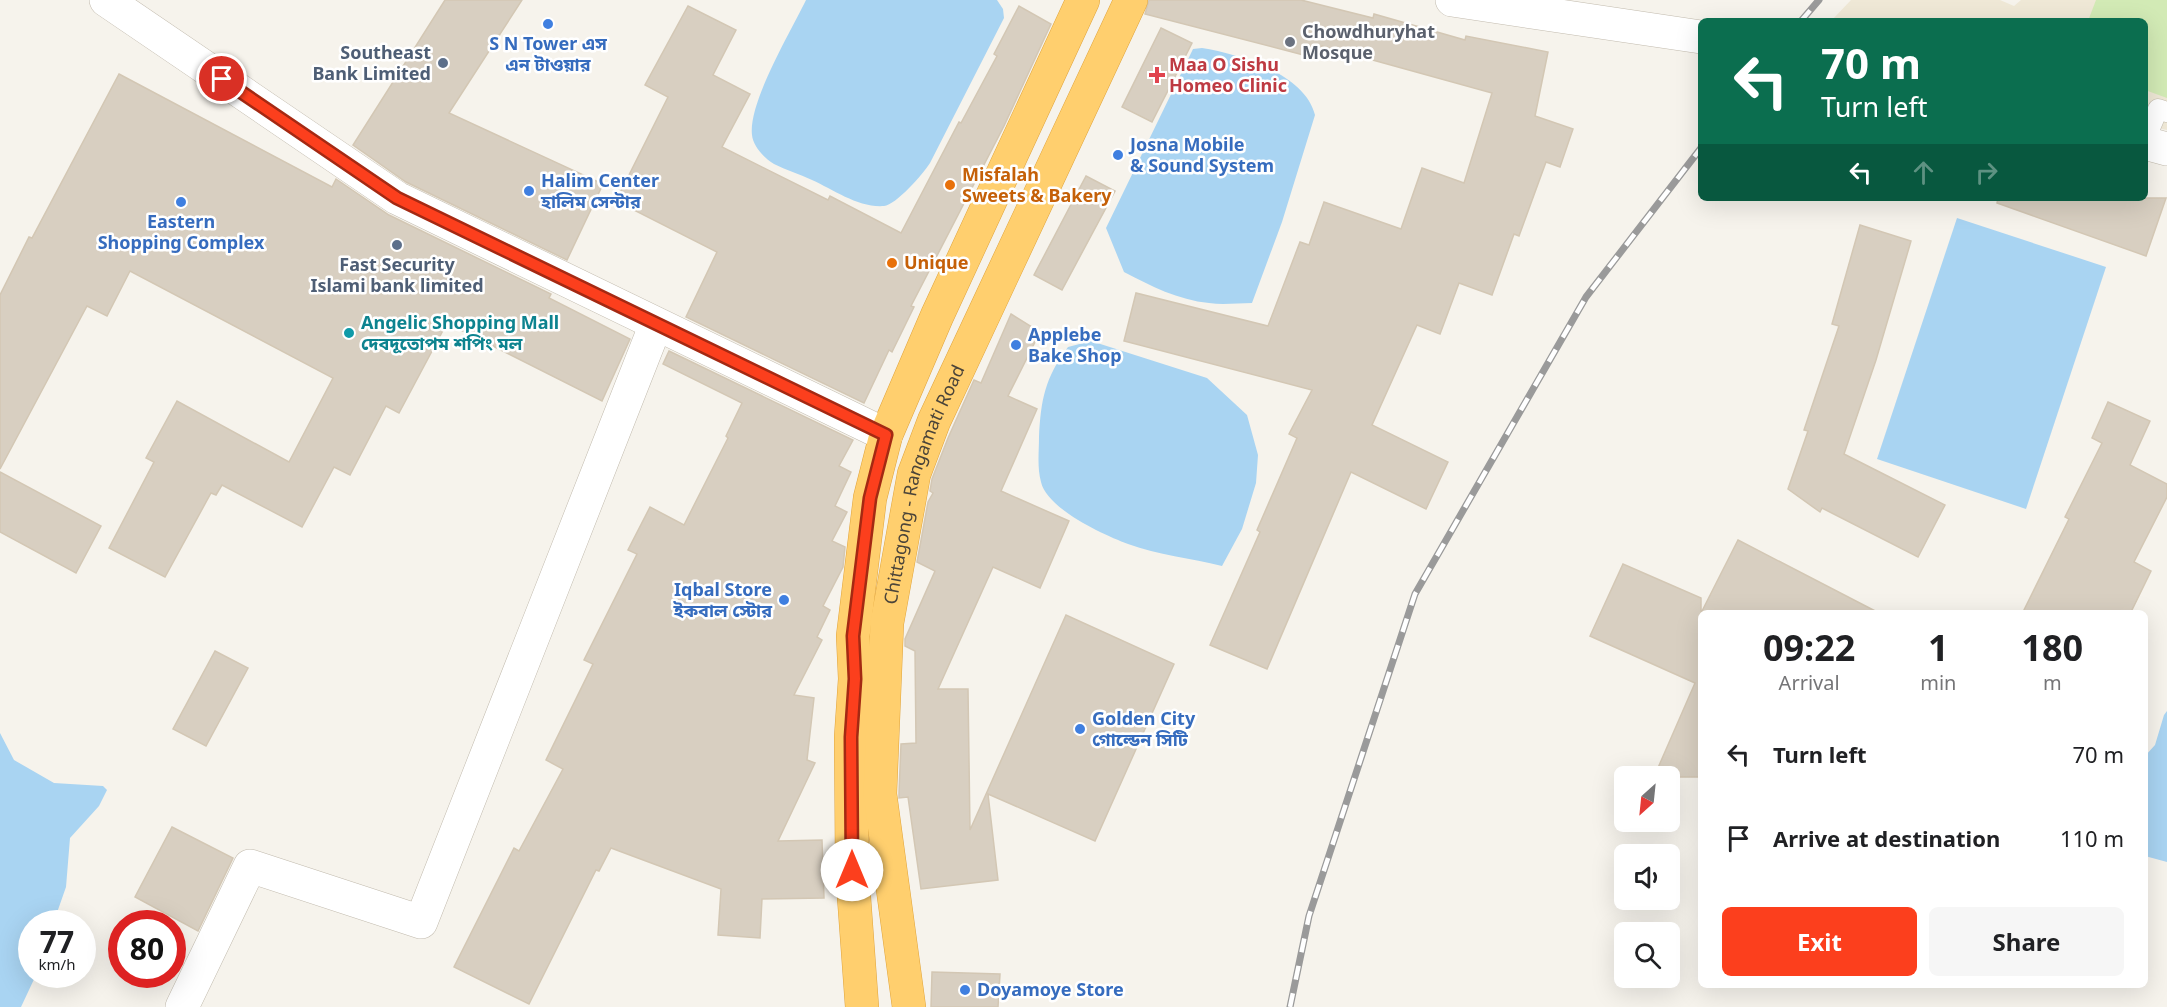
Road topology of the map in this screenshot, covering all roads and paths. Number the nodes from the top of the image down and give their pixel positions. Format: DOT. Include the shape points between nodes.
graph roads {
  1 [pos="106,0"];
  2 [pos="1083,0"];
  3 [pos="1131,0"];
  4 [pos="1452,0"];
  5 [pos="1698,37"];
  6 [pos="2167,112"];
  7 [pos="2148,134"];
  8 [pos="2148,142"];
  9 [pos="2167,149"];
  10 [pos="657,324"];
  11 [pos="886,435"];
  12 [pos="182,1007"];
  13 [pos="862,1007"];
  14 [pos="909,1007"];
  1 -- 10 [label="street" via="397,198"];
  2 -- 11 [label="highway, Chittagong - Rangamati Road"];
  3 -- 14 [label="highway, Chittagong - Rangamati Road" via="934,421 914,474 887,623 880,794"];
  4 -- 5 [label="street"];
  6 -- 7 [label="lane" via="2158,109"];
  8 -- 9 [label="street"];
  10 -- 11 [label="street"];
  10 -- 12 [label="street" via="421,922 250,866"];
  11 -- 13 [label="highway, Chittagong - Rangamati Road" via="870,498 853,636 852,870"];
}
